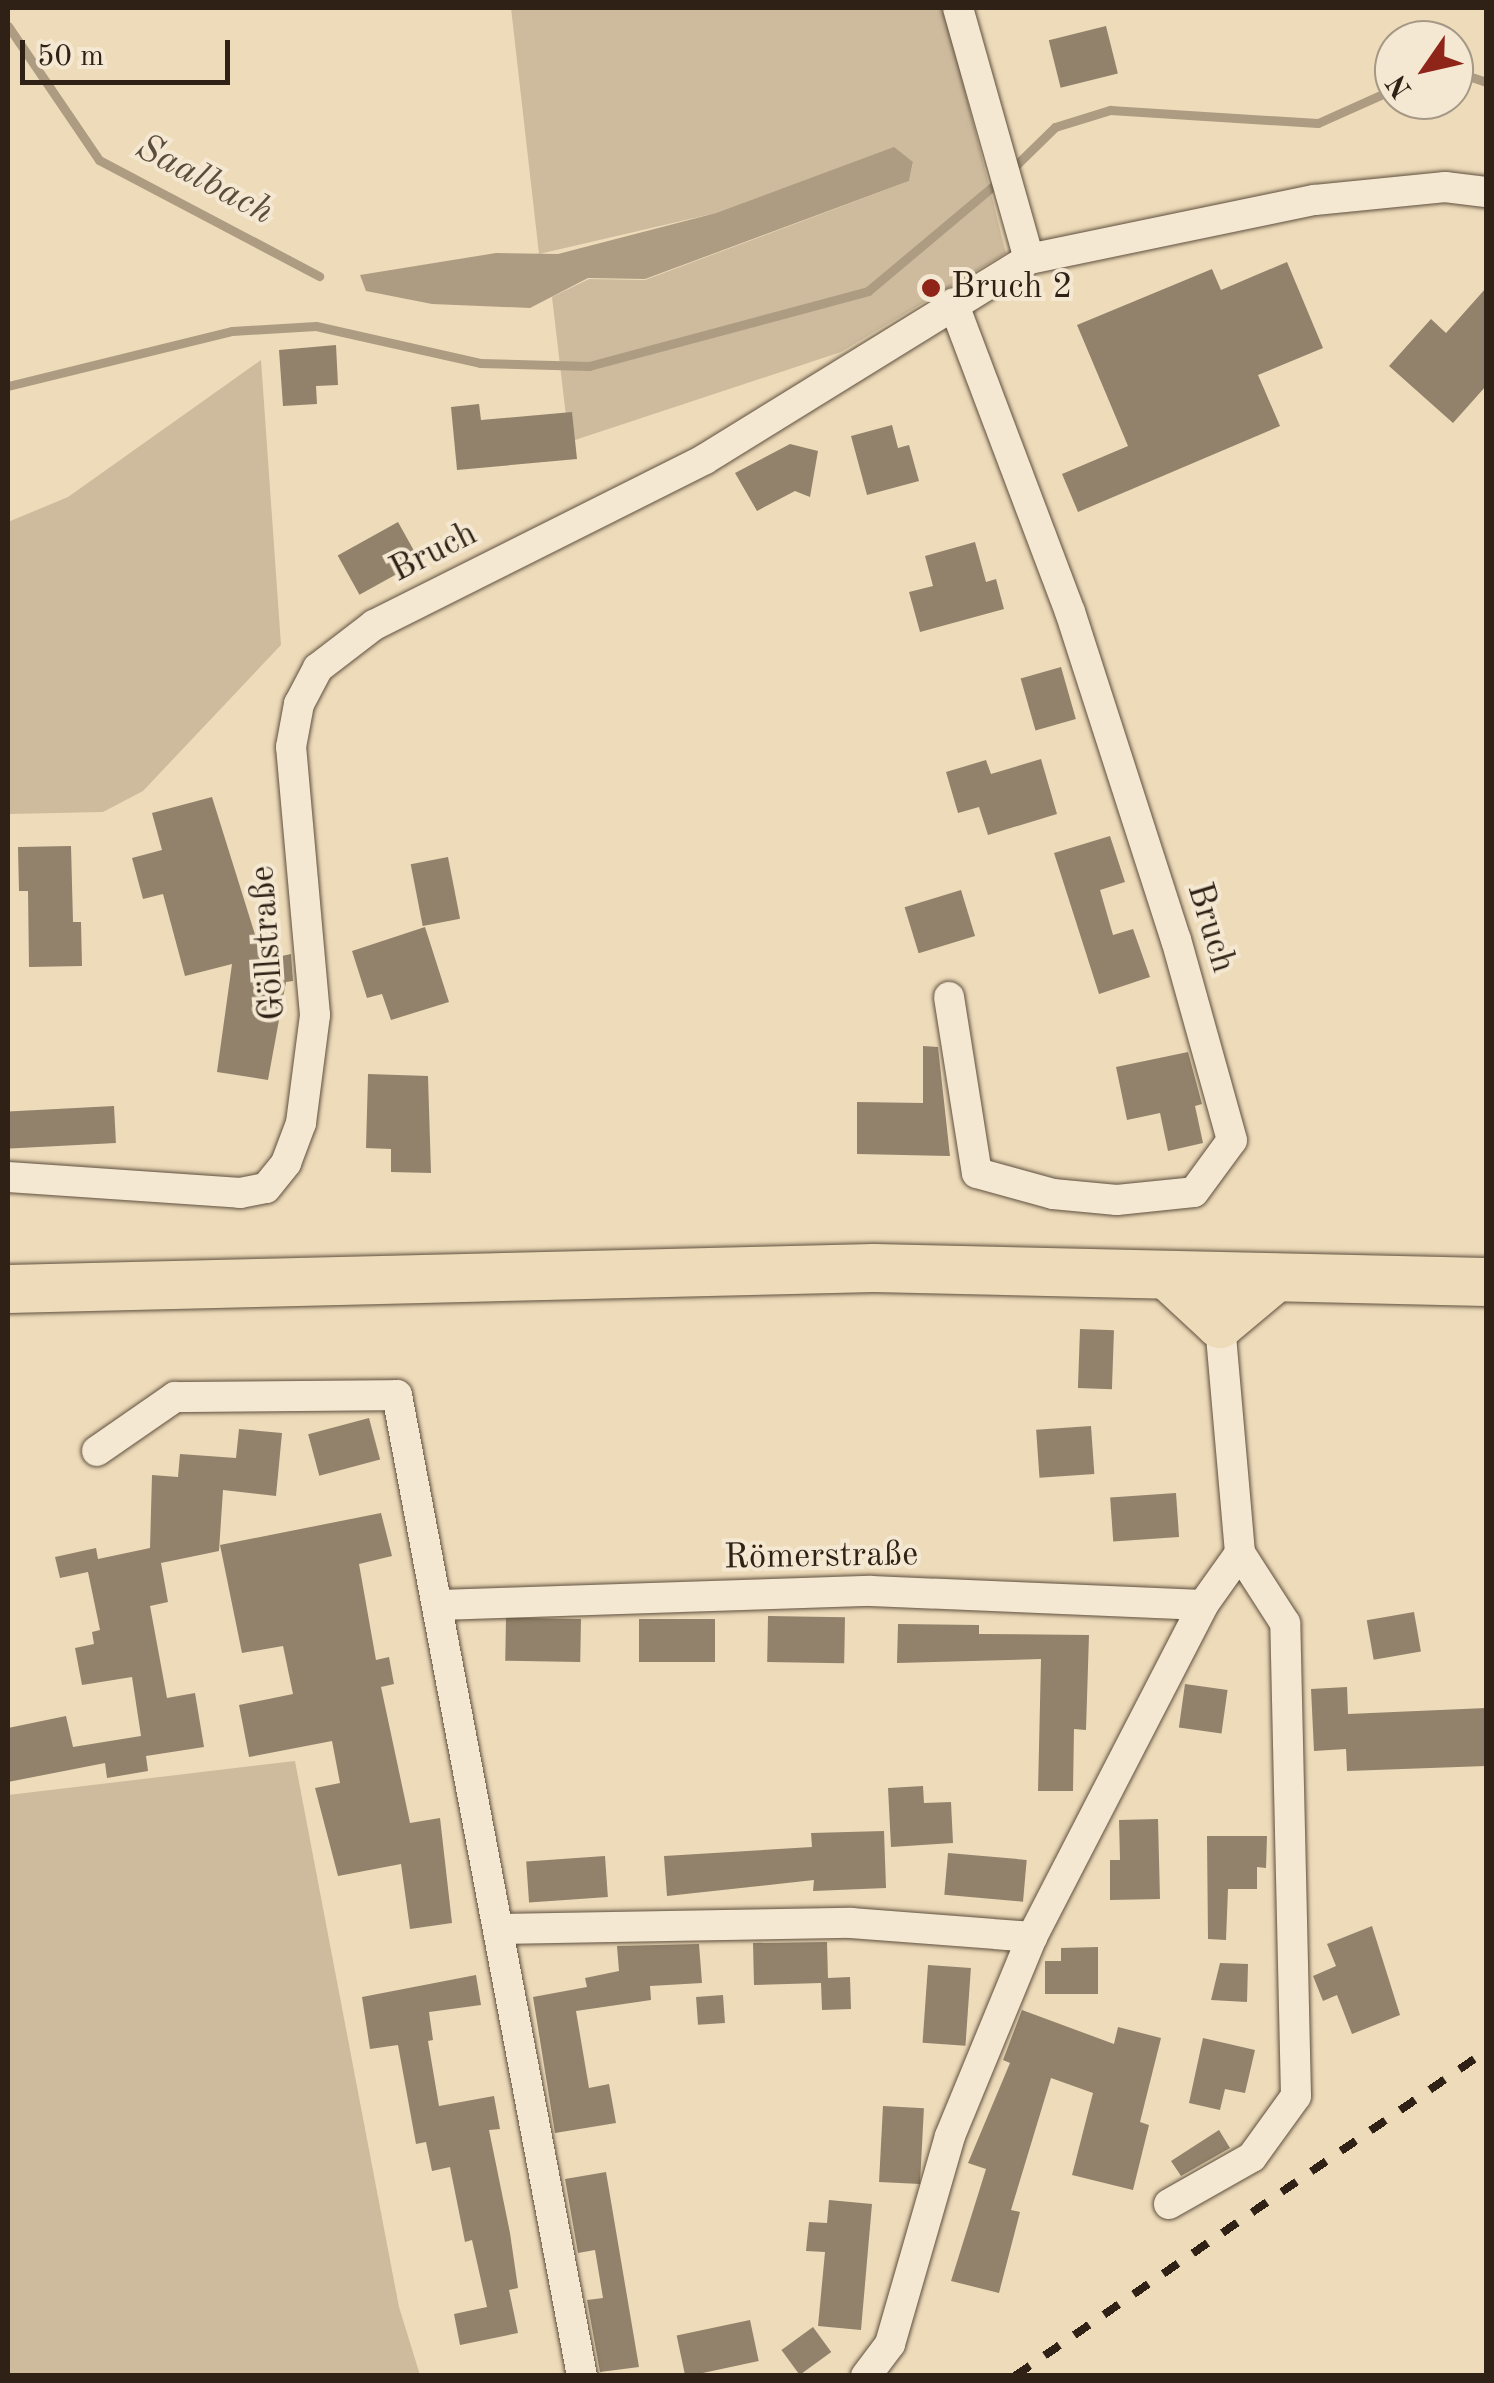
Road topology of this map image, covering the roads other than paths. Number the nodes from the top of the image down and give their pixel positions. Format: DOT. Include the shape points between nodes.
graph roads {
  1 [pos="958,8"];
  2 [pos="1486,192"];
  3 [pos="1029,259"];
  4 [pos="952,303"];
  5 [pos="318,668"];
  6 [pos="949,996"];
  7 [pos="8,1177"];
  8 [pos="1167,1274"];
  9 [pos="1276,1278"];
  10 [pos="1486,1282"];
  11 [pos="8,1288"];
  12 [pos="1220,1324"];
  13 [pos="98,1451"];
  14 [pos="1240,1553"];
  15 [pos="440,1605"];
  16 [pos="1203,1605"];
  17 [pos="499,1929"];
  18 [pos="1032,1937"];
  19 [pos="1169,2204"];
  20 [pos="582,2376"];
  21 [pos="866,2376"];
  1 -- 3 [label="street"];
  2 -- 3 [label="street, Bruch" via="1445,187 1315,200"];
  3 -- 4 [label="street, Bruch"];
  4 -- 5 [label="street, Bruch" via="704,459 374,626"];
  4 -- 6 [label="street, Bruch" via="1070,612 1176,940 1232,1140 1194,1192 1117,1200 1053,1194 977,1172"];
  5 -- 7 [label="street, Göllstraße" via="299,704 291,747 316,1015 301,1123 286,1163 266,1188 240,1192"];
  8 -- 9 [label="main road"];
  8 -- 11 [label="main road" via="874,1268"];
  8 -- 12 [label="main road"];
  9 -- 10 [label="main road"];
  9 -- 12 [label="main road"];
  12 -- 14 [label="street"];
  13 -- 15 [label="street" via="174,1397 397,1396"];
  14 -- 16 [label="street"];
  14 -- 19 [label="street" via="1285,1623 1296,2096 1252,2157"];
  15 -- 16 [label="street, Römerstraße" via="871,1591"];
  15 -- 17 [label="street"];
  16 -- 18 [label="street"];
  17 -- 18 [label="street" via="851,1923"];
  17 -- 20 [label="street"];
  18 -- 21 [label="street" via="950,2136 890,2344"];
}
